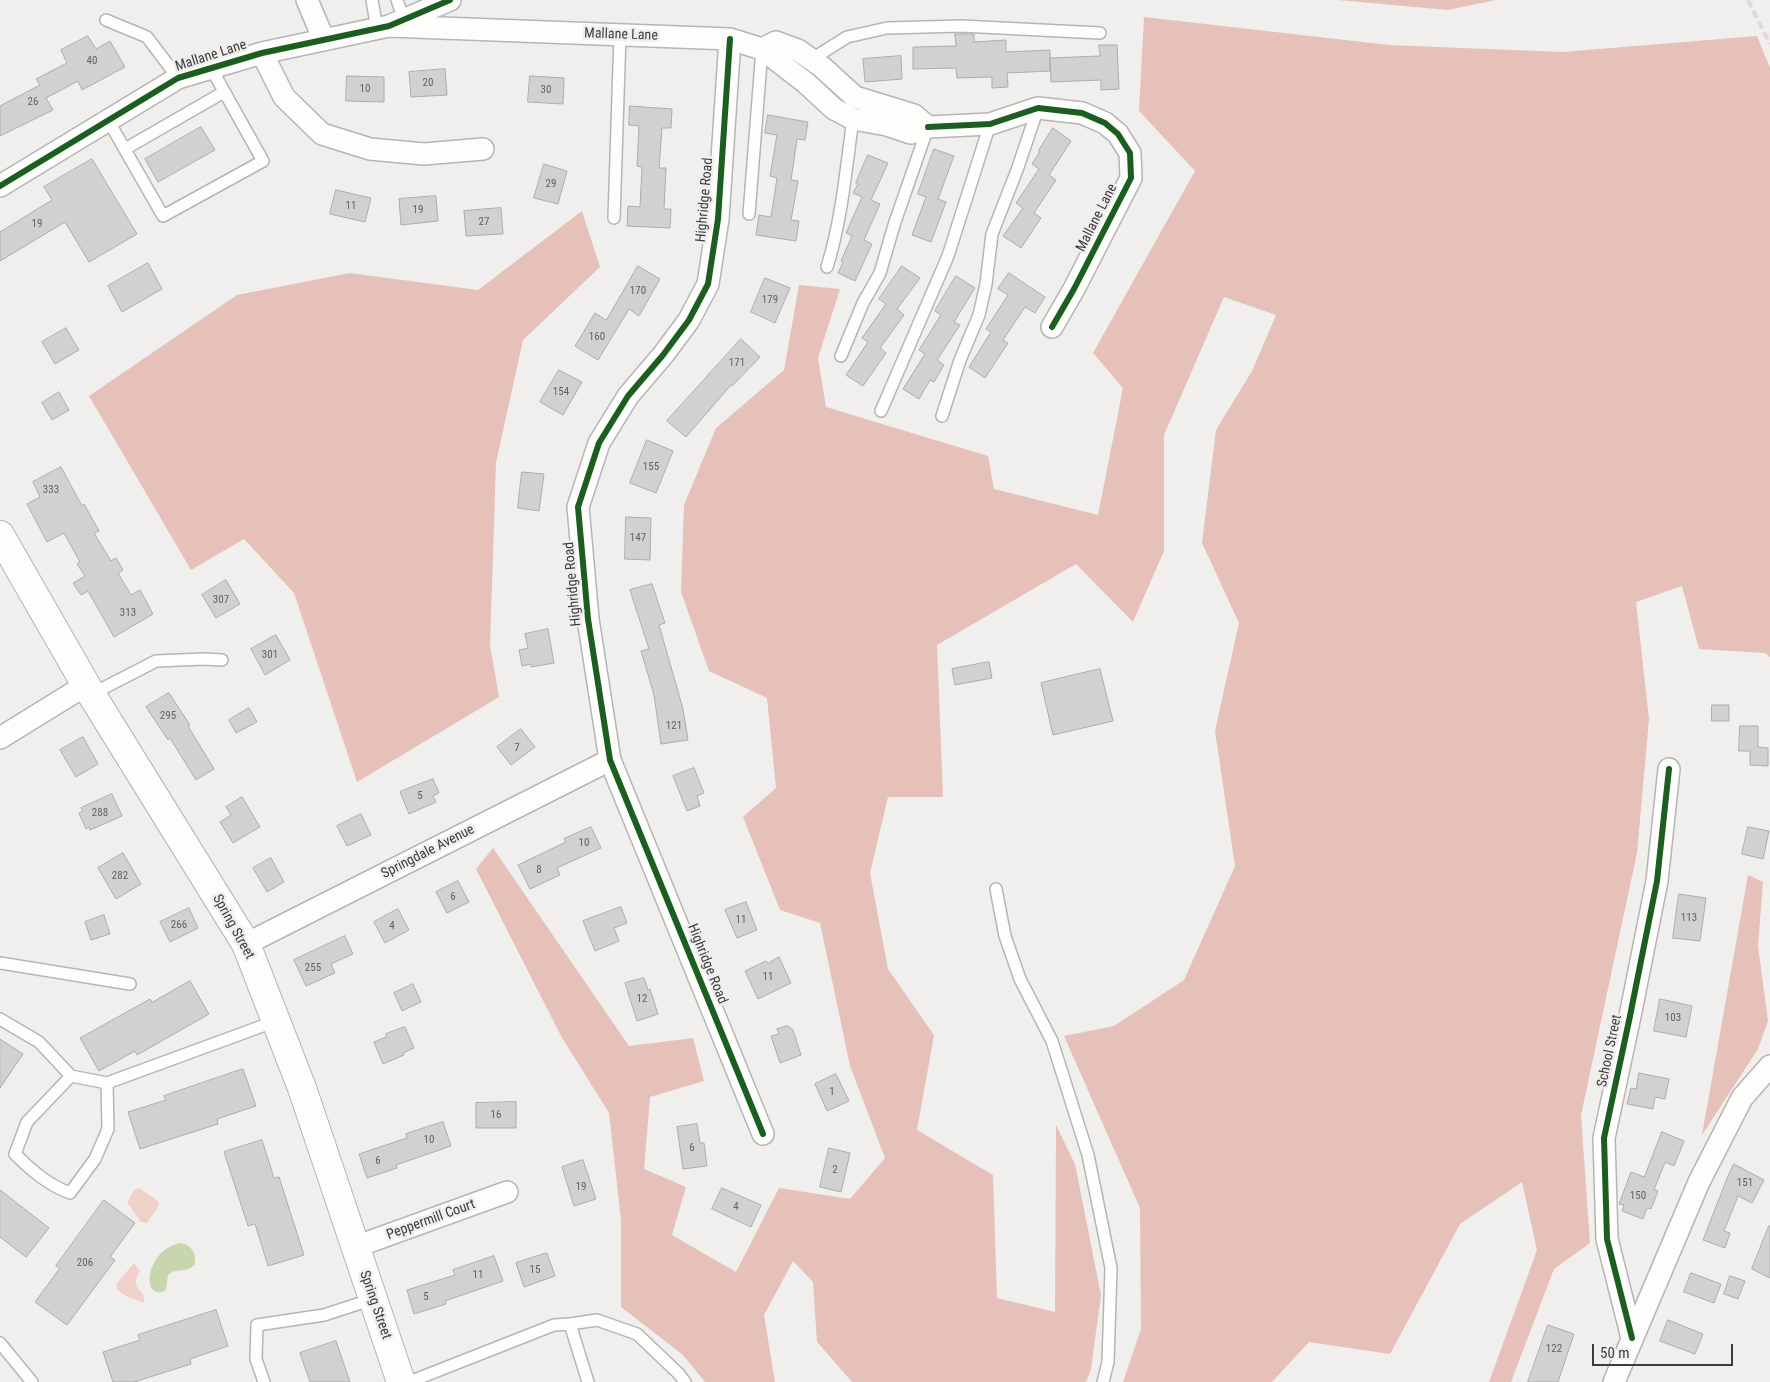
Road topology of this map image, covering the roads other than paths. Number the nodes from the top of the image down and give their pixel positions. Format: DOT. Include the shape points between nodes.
graph roads {
  1 [pos="307,0"];
  2 [pos="319,0"];
  3 [pos="372,0"];
  4 [pos="397,0"];
  5 [pos="450,0"];
  6 [pos="106,20"];
  7 [pos="390,25"];
  8 [pos="1100,33"];
  9 [pos="620,35"];
  10 [pos="730,39"];
  11 [pos="324,40"];
  12 [pos="762,49"];
  13 [pos="262,53"];
  14 [pos="810,59"];
  15 [pos="211,68"];
  16 [pos="798,77"];
  17 [pos="178,78"];
  18 [pos="224,92"];
  19 [pos="1038,108"];
  20 [pos="853,119"];
  21 [pos="108,120"];
  22 [pos="990,124"];
  23 [pos="928,127"];
  24 [pos="124,149"];
  25 [pos="483,149"];
  26 [pos="0,186"];
  27 [pos="749,214"];
  28 [pos="614,218"];
  29 [pos="827,267"];
  30 [pos="1052,327"];
  31 [pos="841,356"];
  32 [pos="881,411"];
  33 [pos="942,416"];
  34 [pos="0,535"];
  35 [pos="222,660"];
  36 [pos="89,689"];
  37 [pos="0,738"];
  38 [pos="610,760"];
  39 [pos="1669,769"];
  40 [pos="996,889"];
  41 [pos="246,944"];
  42 [pos="0,963"];
  43 [pos="130,984"];
  44 [pos="0,1019"];
  45 [pos="276,1021"];
  46 [pos="1770,1066"];
  47 [pos="71,1076"];
  48 [pos="107,1083"];
  49 [pos="762,1134"];
  50 [pos="507,1192"];
  51 [pos="355,1248"];
  52 [pos="373,1299"];
  53 [pos="570,1324"];
  54 [pos="1632,1338"];
  55 [pos="0,1343"];
  56 [pos="32,1382"];
  57 [pos="264,1382"];
  58 [pos="401,1382"];
  59 [pos="409,1382"];
  60 [pos="588,1382"];
  61 [pos="685,1382"];
  62 [pos="1103,1382"];
  63 [pos="1614,1382"];
  1 -- 11 [label="street"];
  2 -- 11 [label="street"];
  3 -- 7 [label="lane"];
  4 -- 7 [label="lane"];
  5 -- 7 [label="street, Mallane Lane"];
  6 -- 17 [label="lane" via="147,37"];
  7 -- 9 [label="street, Mallane Lane"];
  7 -- 11 [label="street, Mallane Lane"];
  8 -- 14 [label="lane" via="962,26 887,28 846,38"];
  9 -- 10 [label="street, Mallane Lane"];
  9 -- 28 [label="lane"];
  10 -- 12 [label="street, Mallane Lane"];
  10 -- 38 [label="street, Highridge Road" via="718,220 708,284 689,320 628,396 599,443 578,507 588,619"];
  11 -- 13 [label="street, Mallane Lane"];
  12 -- 14 [label="street, Mallane Lane" via="776,42 798,50"];
  12 -- 16 [label="street, Mallane Lane"];
  12 -- 27 [label="lane"];
  13 -- 15 [label="street, Mallane Lane"];
  13 -- 25 [label="street" via="284,97 322,134 370,149 424,154"];
  14 -- 16 [label="lane"];
  14 -- 23 [label="street, Mallane Lane" via="855,97 914,115"];
  15 -- 17 [label="street, Mallane Lane"];
  15 -- 18 [label="lane"];
  16 -- 20 [label="street, Mallane Lane" via="834,109"];
  17 -- 21 [label="street, Mallane Lane"];
  18 -- 24 [label="lane"];
  18 -- 24 [label="lane" via="263,161 163,216"];
  19 -- 22 [label="street, Mallane Lane"];
  19 -- 30 [label="street, Mallane Lane" via="1082,113 1105,122 1118,134 1130,153 1131,178"];
  19 -- 33 [label="lane" via="992,234 979,315"];
  20 -- 23 [label="street, Mallane Lane" via="911,133"];
  20 -- 29 [label="lane" via="840,214"];
  21 -- 24 [label="lane"];
  21 -- 26 [label="street, Mallane Lane"];
  22 -- 23 [label="street, Mallane Lane"];
  22 -- 32 [label="lane" via="948,256"];
  23 -- 31 [label="lane" via="880,274 863,303"];
  34 -- 36 [label="main road, Spring Street"];
  35 -- 36 [label="lane" via="156,661"];
  36 -- 37 [label="street"];
  36 -- 41 [label="main road, Spring Street"];
  38 -- 41 [label="street, Springdale Avenue"];
  38 -- 49 [label="street, Highridge Road"];
  39 -- 54 [label="street, School Street" via="1656,882 1604,1138 1607,1239"];
  40 -- 62 [label="lane" via="1005,936 1020,979 1052,1041 1088,1156 1111,1268 1108,1362"];
  41 -- 45 [label="main road, Spring Street"];
  42 -- 43 [label="lane"];
  44 -- 47 [label="lane" via="39,1042"];
  45 -- 48 [label="lane"];
  45 -- 51 [label="main road, Spring Street" via="302,1088"];
  46 -- 54 [label="street" via="1742,1098 1700,1182"];
  47 -- 48 [label="lane"];
  47 -- 48 [label="lane" via="27,1122 15,1154 55,1188 70,1194 95,1159 108,1129"];
  50 -- 51 [label="street, Peppermill Court"];
  51 -- 52 [label="main road, Spring Street"];
  52 -- 57 [label="lane" via="324,1315 257,1325 256,1359"];
  52 -- 58 [label="main road, Spring Street"];
  53 -- 59 [label="lane" via="554,1325"];
  53 -- 60 [label="lane"];
  53 -- 61 [label="lane" via="597,1320 637,1334"];
  54 -- 63 [label="street"];
  55 -- 56 [label="lane"];
}
